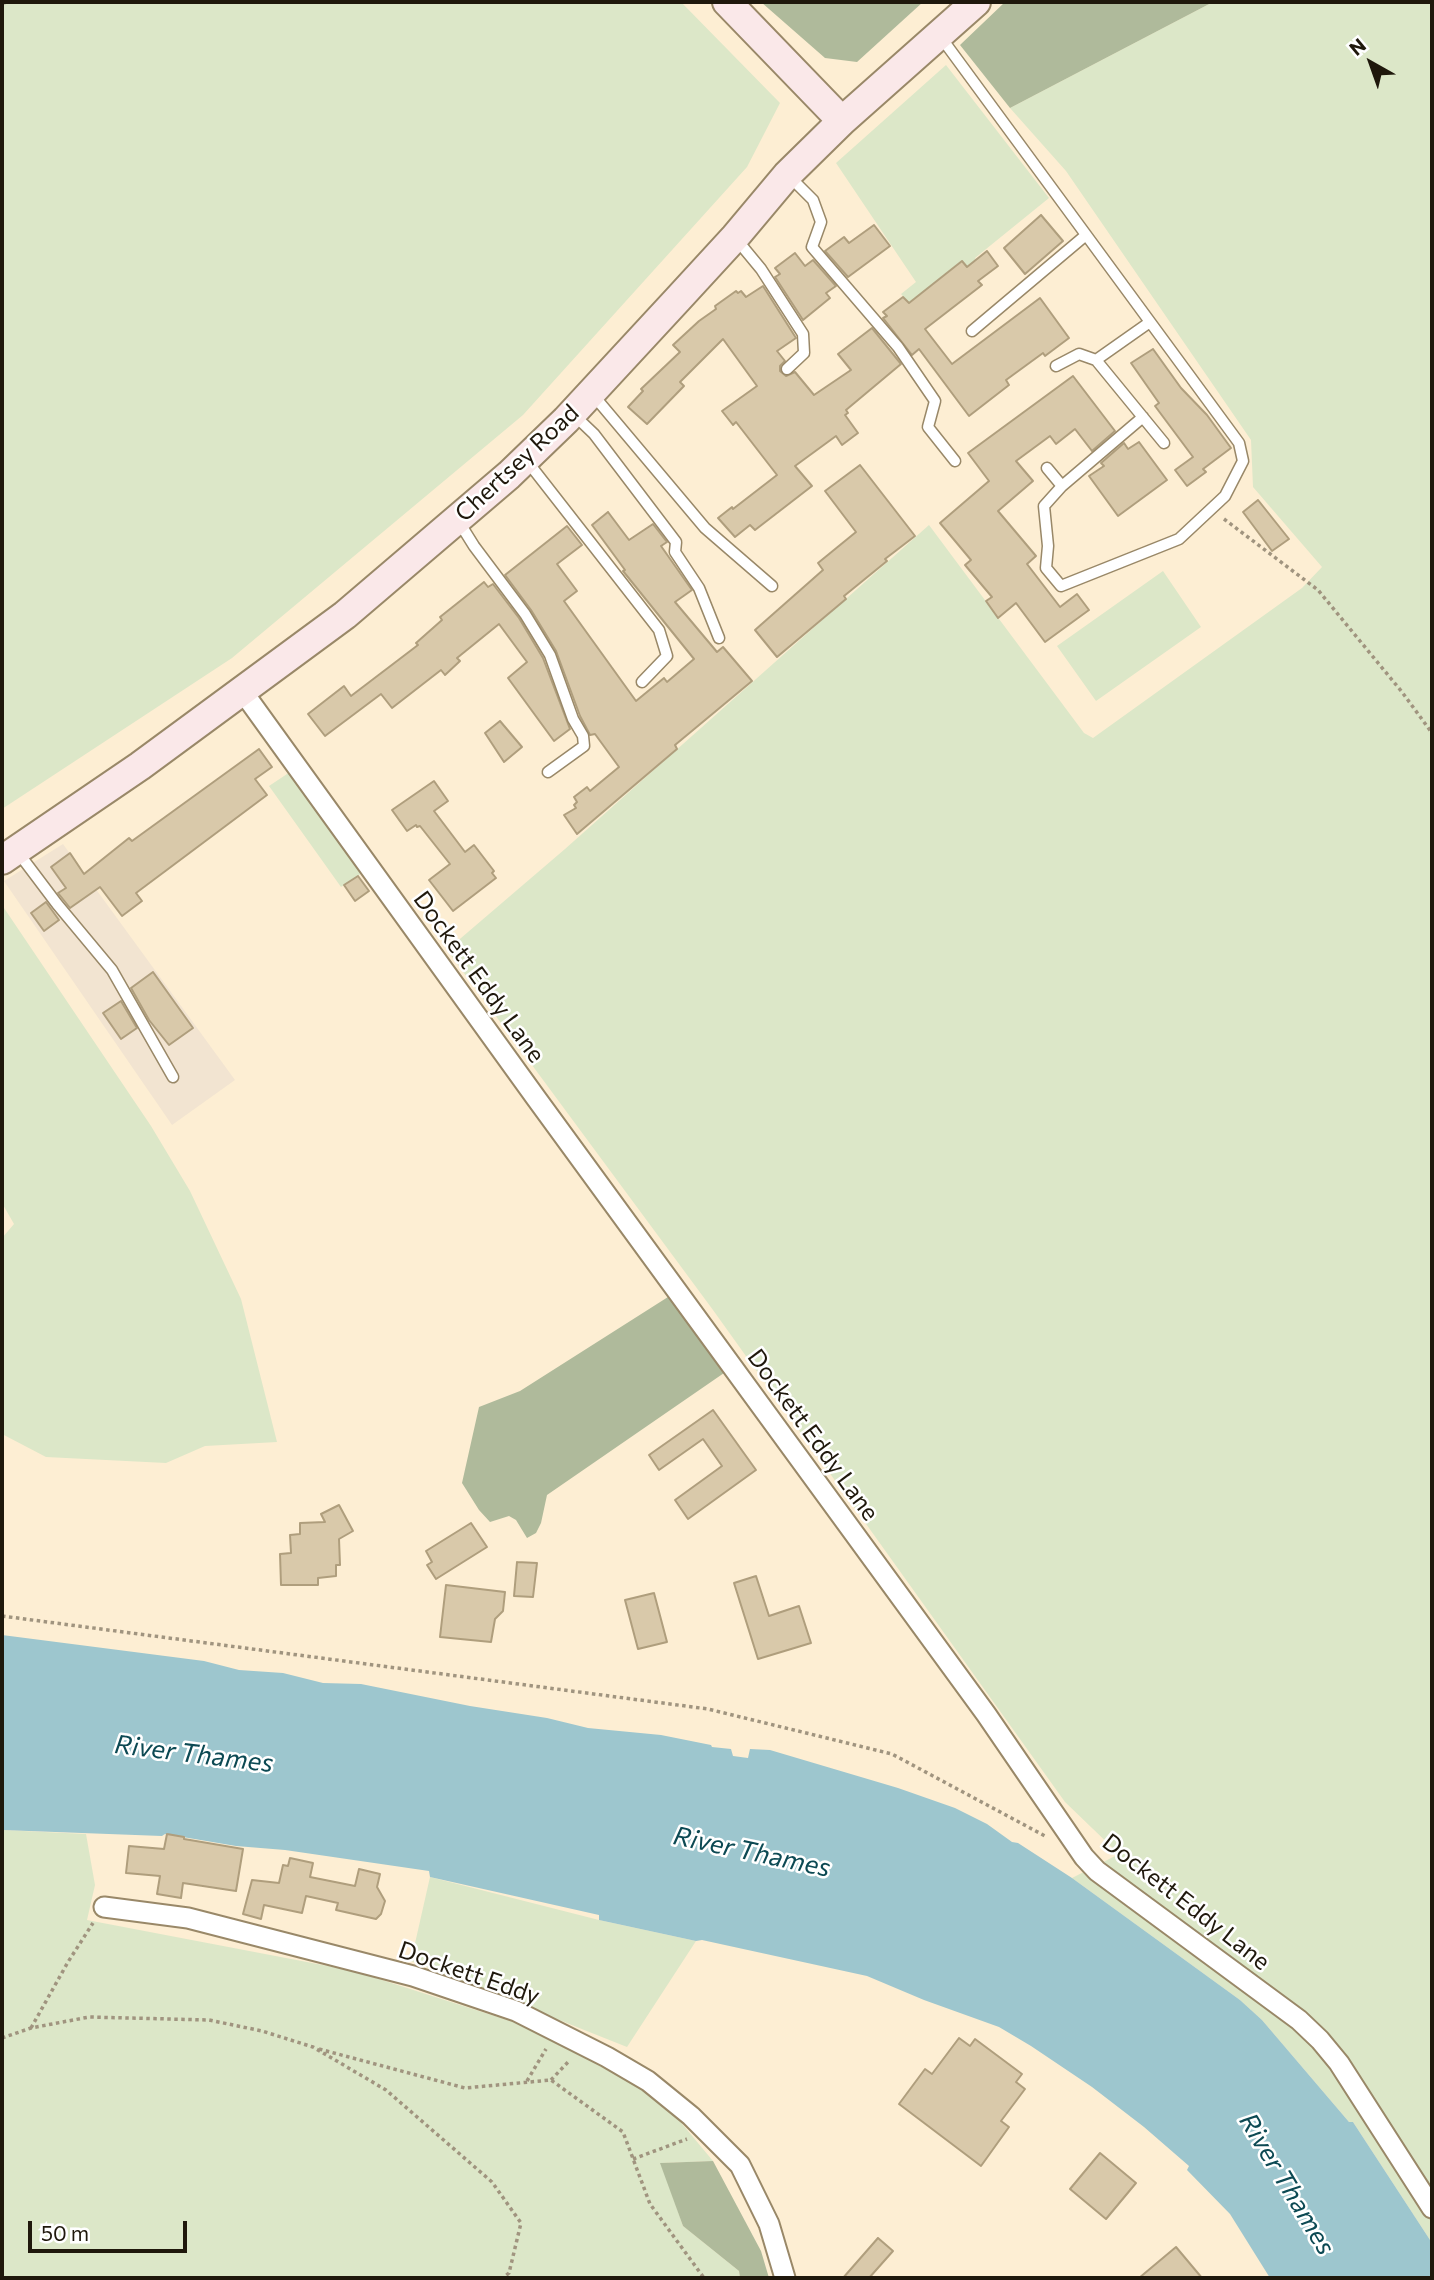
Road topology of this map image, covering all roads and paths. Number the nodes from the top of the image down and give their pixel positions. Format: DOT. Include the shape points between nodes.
graph roads {
  1 [pos="9,2"];
  2 [pos="727,2"];
  3 [pos="976,2"];
  4 [pos="2,3"];
  5 [pos="939,35"];
  6 [pos="842,121"];
  7 [pos="787,174"];
  8 [pos="1086,235"];
  9 [pos="735,237"];
  10 [pos="1150,322"];
  11 [pos="972,331"];
  12 [pos="1096,360"];
  13 [pos="1056,366"];
  14 [pos="787,369"];
  15 [pos="591,393"];
  16 [pos="572,413"];
  17 [pos="1143,417"];
  18 [pos="1164,443"];
  19 [pos="526,460"];
  20 [pos="956,461"];
  21 [pos="1048,468"];
  22 [pos="1062,486"];
  23 [pos="1212,509"];
  24 [pos="457,519"];
  25 [pos="772,586"];
  26 [pos="719,638"];
  27 [pos="642,682"];
  28 [pos="243,692"];
  29 [pos="1432,733"];
  30 [pos="548,772"];
  31 [pos="9,855"];
  32 [pos="173,1077"];
  33 [pos="2,1616"];
  34 [pos="1032,1829"];
  35 [pos="1051,1844"];
  36 [pos="1084,1857"];
  37 [pos="104,1907"];
  38 [pos="31,2028"];
  39 [pos="556,2032"];
  40 [pos="2,2038"];
  41 [pos="584,2045"];
  42 [pos="313,2047"];
  43 [pos="551,2080"];
  44 [pos="527,2081"];
  45 [pos="706,2131"];
  46 [pos="633,2159"];
  47 [pos="1432,2208"];
  48 [pos="503,2278"];
  49 [pos="704,2278"];
  50 [pos="785,2278"];
  1 -- 4 [label="path"];
  2 -- 6 [label="main road"];
  3 -- 5 [label="main road, Chertsey Road"];
  5 -- 6 [label="main road, Chertsey Road"];
  5 -- 8 [label="lane"];
  6 -- 7 [label="main road, Chertsey Road"];
  7 -- 9 [label="main road, Chertsey Road"];
  7 -- 20 [label="lane" via="813,200 821,222 812,247 898,346 935,401 928,428"];
  8 -- 10 [label="lane"];
  8 -- 11 [label="lane"];
  9 -- 14 [label="lane" via="803,334 804,353"];
  9 -- 15 [label="main road, Chertsey Road"];
  10 -- 12 [label="lane"];
  10 -- 23 [label="lane" via="1239,443 1243,461 1225,496"];
  12 -- 13 [label="lane" via="1079,354"];
  12 -- 17 [label="lane"];
  15 -- 16 [label="main road, Chertsey Road"];
  15 -- 25 [label="lane" via="705,528"];
  16 -- 19 [label="main road, Chertsey Road"];
  16 -- 26 [label="lane" via="594,433 676,542 675,552 699,588"];
  17 -- 18 [label="lane"];
  17 -- 22 [label="lane"];
  19 -- 24 [label="main road, Chertsey Road"];
  19 -- 27 [label="lane" via="659,630 667,656"];
  21 -- 22 [label="lane"];
  22 -- 23 [label="lane" via="1044,506 1046,568 1061,586 1179,539"];
  23 -- 29 [label="path" via="1318,590"];
  24 -- 28 [label="main road, Chertsey Road" via="345,615"];
  24 -- 30 [label="lane" via="550,655 583,736 584,746"];
  28 -- 31 [label="main road, Chertsey Road"];
  28 -- 36 [label="street, Dockett Eddy Lane" via="986,1714"];
  31 -- 32 [label="lane" via="112,970"];
  33 -- 34 [label="path" via="708,1709 892,1754"];
  34 -- 35 [label="path"];
  34 -- 36 [label="path"];
  36 -- 47 [label="street, Dockett Eddy Lane" via="1320,2040"];
  37 -- 38 [label="path"];
  37 -- 39 [label="street, Dockett Eddy" via="188,1918 414,1976 516,2011"];
  38 -- 40 [label="path"];
  38 -- 42 [label="path" via="89,2017 209,2021"];
  39 -- 41 [label="street, Dockett Eddy"];
  39 -- 44 [label="path"];
  41 -- 43 [label="path"];
  41 -- 45 [label="street, Dockett Eddy" via="648,2081"];
  42 -- 44 [label="path" via="465,2088"];
  42 -- 48 [label="path" via="386,2090 492,2182 521,2223 509,2273"];
  43 -- 44 [label="path"];
  43 -- 46 [label="path" via="623,2132"];
  45 -- 46 [label="path"];
  45 -- 50 [label="street, Dockett Eddy" via="740,2165 769,2224"];
  46 -- 49 [label="path" via="650,2204"];
}
